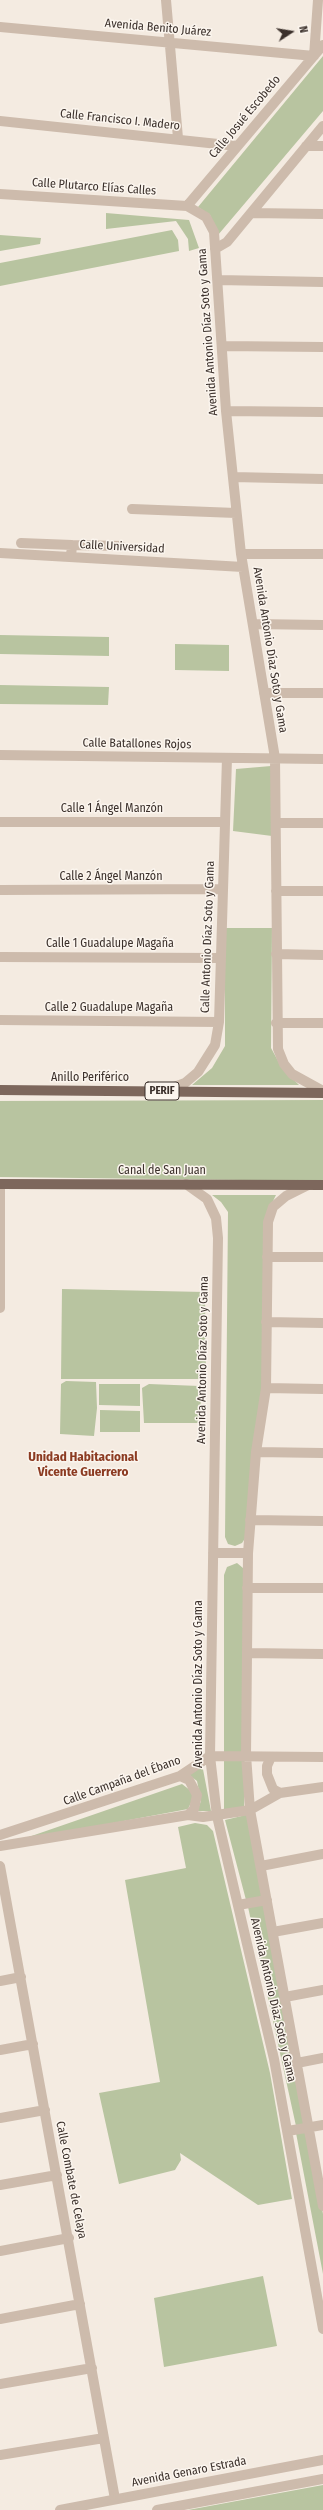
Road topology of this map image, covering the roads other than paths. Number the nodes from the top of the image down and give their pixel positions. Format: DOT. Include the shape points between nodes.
graph roads {
  1 [pos="166,0"];
  2 [pos="318,0"];
  3 [pos="0,27"];
  4 [pos="171,42"];
  5 [pos="323,45"];
  6 [pos="314,56"];
  7 [pos="0,121"];
  8 [pos="323,126"];
  9 [pos="178,138"];
  10 [pos="237,146"];
  11 [pos="306,146"];
  12 [pos="323,146"];
  13 [pos="0,194"];
  14 [pos="187,206"];
  15 [pos="251,213"];
  16 [pos="323,214"];
  17 [pos="215,249"];
  18 [pos="218,280"];
  19 [pos="323,282"];
  20 [pos="222,346"];
  21 [pos="323,347"];
  22 [pos="226,411"];
  23 [pos="323,412"];
  24 [pos="233,478"];
  25 [pos="323,479"];
  26 [pos="132,509"];
  27 [pos="236,513"];
  28 [pos="21,543"];
  29 [pos="72,545"];
  30 [pos="121,546"];
  31 [pos="0,553"];
  32 [pos="241,554"];
  33 [pos="323,554"];
  34 [pos="71,557"];
  35 [pos="243,567"];
  36 [pos="253,624"];
  37 [pos="323,625"];
  38 [pos="264,693"];
  39 [pos="323,693"];
  40 [pos="0,755"];
  41 [pos="227,758"];
  42 [pos="274,758"];
  43 [pos="323,759"];
  44 [pos="0,822"];
  45 [pos="224,822"];
  46 [pos="323,823"];
  47 [pos="276,824"];
  48 [pos="223,889"];
  49 [pos="0,890"];
  50 [pos="276,891"];
  51 [pos="323,892"];
  52 [pos="276,954"];
  53 [pos="323,955"];
  54 [pos="0,957"];
  55 [pos="219,958"];
  56 [pos="0,1020"];
  57 [pos="219,1022"];
  58 [pos="276,1023"];
  59 [pos="323,1023"];
  60 [pos="0,1090"];
  61 [pos="164,1091"];
  62 [pos="323,1092"];
  63 [pos="0,1184"];
  64 [pos="186,1184"];
  65 [pos="308,1185"];
  66 [pos="323,1185"];
  67 [pos="0,1254"];
  68 [pos="267,1257"];
  69 [pos="323,1257"];
  70 [pos="0,1308"];
  71 [pos="266,1322"];
  72 [pos="323,1323"];
  73 [pos="266,1388"];
  74 [pos="323,1389"];
  75 [pos="256,1452"];
  76 [pos="323,1453"];
  77 [pos="250,1520"];
  78 [pos="323,1521"];
  79 [pos="213,1553"];
  80 [pos="248,1553"];
  81 [pos="248,1588"];
  82 [pos="323,1588"];
  83 [pos="247,1653"];
  84 [pos="323,1654"];
  85 [pos="246,1755"];
  86 [pos="210,1756"];
  87 [pos="271,1757"];
  88 [pos="323,1757"];
  89 [pos="180,1776"];
  90 [pos="323,1787"];
  91 [pos="280,1793"];
  92 [pos="250,1810"];
  93 [pos="188,1815"];
  94 [pos="217,1816"];
  95 [pos="0,1835"];
  96 [pos="0,1846"];
  97 [pos="323,1854"];
  98 [pos="0,1866"];
  99 [pos="260,1866"];
  100 [pos="267,1900"];
  101 [pos="238,1905"];
  102 [pos="4,1914"];
  103 [pos="323,1923"];
  104 [pos="273,1932"];
  105 [pos="20,1977"];
  106 [pos="0,1981"];
  107 [pos="323,1990"];
  108 [pos="285,1997"];
  109 [pos="33,2044"];
  110 [pos="0,2050"];
  111 [pos="323,2058"];
  112 [pos="297,2063"];
  113 [pos="45,2110"];
  114 [pos="0,2118"];
  115 [pos="323,2125"];
  116 [pos="309,2127"];
  117 [pos="288,2131"];
  118 [pos="57,2175"];
  119 [pos="0,2185"];
  120 [pos="322,2193"];
  121 [pos="323,2206"];
  122 [pos="69,2238"];
  123 [pos="0,2251"];
  124 [pos="80,2304"];
  125 [pos="0,2319"];
  126 [pos="323,2327"];
  127 [pos="92,2368"];
  128 [pos="0,2384"];
  129 [pos="104,2438"];
  130 [pos="0,2455"];
  131 [pos="323,2460"];
  132 [pos="323,2472"];
  133 [pos="323,2479"];
  134 [pos="274,2488"];
  135 [pos="115,2499"];
  136 [pos="60,2510"];
  137 [pos="156,2510"];
  1 -- 4 [label="street"];
  2 -- 6 [label="street"];
  3 -- 4 [label="street, Avenida Benito Juárez"];
  4 -- 6 [label="street, Avenida Benito Juárez"];
  4 -- 9 [label="street"];
  5 -- 6 [label="street, Calle Josué Escobedo"];
  6 -- 10 [label="street, Calle Josué Escobedo"];
  7 -- 9 [label="street, Calle Francisco I. Madero"];
  8 -- 11 [label="street"];
  9 -- 10 [label="street, Calle Francisco I. Madero"];
  10 -- 14 [label="street, Calle Josué Escobedo"];
  11 -- 12 [label="street"];
  11 -- 15 [label="street"];
  13 -- 14 [label="street, Calle Plutarco Elías Calles"];
  14 -- 17 [label="street, Avenida Antonio Díaz Soto y Gama" via="206,217 214,232"];
  15 -- 16 [label="street"];
  15 -- 17 [label="street" via="227,242"];
  17 -- 18 [label="street, Avenida Antonio Díaz Soto y Gama"];
  18 -- 19 [label="street"];
  18 -- 20 [label="street, Avenida Antonio Díaz Soto y Gama"];
  20 -- 21 [label="street"];
  20 -- 22 [label="street, Avenida Antonio Díaz Soto y Gama"];
  22 -- 23 [label="street"];
  22 -- 24 [label="street, Avenida Antonio Díaz Soto y Gama"];
  24 -- 25 [label="street"];
  24 -- 27 [label="street, Avenida Antonio Díaz Soto y Gama"];
  26 -- 27 [label="street"];
  27 -- 32 [label="street, Avenida Antonio Díaz Soto y Gama"];
  28 -- 29 [label="street"];
  29 -- 30 [label="street"];
  29 -- 34 [label="street"];
  31 -- 34 [label="street, Calle Universidad"];
  32 -- 33 [label="street"];
  32 -- 35 [label="street, Avenida Antonio Díaz Soto y Gama"];
  34 -- 35 [label="street, Calle Universidad"];
  35 -- 36 [label="street, Avenida Antonio Díaz Soto y Gama"];
  36 -- 37 [label="street"];
  36 -- 38 [label="street, Avenida Antonio Díaz Soto y Gama"];
  38 -- 39 [label="street"];
  38 -- 42 [label="street, Avenida Antonio Díaz Soto y Gama"];
  40 -- 41 [label="street, Calle Batallones Rojos"];
  41 -- 42 [label="street, Calle Batallones Rojos"];
  41 -- 45 [label="street, Calle Antonio Díaz Soto y Gama"];
  42 -- 43 [label="street, Calle Batallones Rojos"];
  42 -- 47 [label="street, Avenida Antonio Díaz Soto y Gama"];
  44 -- 45 [label="street, Calle 1 Ángel Manzón"];
  45 -- 48 [label="street, Calle Antonio Díaz Soto y Gama"];
  46 -- 47 [label="street"];
  47 -- 50 [label="street, Avenida Antonio Díaz Soto y Gama"];
  48 -- 49 [label="street, Calle 2 Ángel Manzón"];
  48 -- 55 [label="street, Calle Antonio Díaz Soto y Gama"];
  50 -- 51 [label="street"];
  50 -- 52 [label="street, Avenida Antonio Díaz Soto y Gama"];
  52 -- 53 [label="street"];
  52 -- 58 [label="street, Avenida Antonio Díaz Soto y Gama"];
  54 -- 55 [label="street, Calle 1 Guadalupe Magaña"];
  55 -- 57 [label="street, Calle Antonio Díaz Soto y Gama"];
  56 -- 57 [label="street, Calle 2 Guadalupe Magaña"];
  57 -- 61 [label="street, Calle Antonio Díaz Soto y Gama" via="216,1045 208,1059 185,1083"];
  58 -- 59 [label="street"];
  58 -- 62 [label="street, Avenida Antonio Díaz Soto y Gama" via="278,1050 284,1064 303,1082"];
  60 -- 61 [label="main road, Anillo Periférico / PERIF"];
  61 -- 62 [label="main road, Anillo Periférico / PERIF"];
  63 -- 64 [label="main road, Canal de San Juan"];
  63 -- 67 [label="street"];
  64 -- 65 [label="main road, Canal de San Juan"];
  64 -- 79 [label="street, Avenida Antonio Díaz Soto y Gama" via="207,1199 216,1218 218,1238"];
  65 -- 66 [label="main road, Canal de San Juan"];
  65 -- 68 [label="street, Avenida Antonio Díaz Soto y Gama" via="286,1196 274,1207 268,1222"];
  67 -- 70 [label="street"];
  68 -- 69 [label="street"];
  68 -- 71 [label="street, Avenida Antonio Díaz Soto y Gama"];
  71 -- 72 [label="street"];
  71 -- 73 [label="street, Avenida Antonio Díaz Soto y Gama"];
  73 -- 74 [label="street"];
  73 -- 75 [label="street, Avenida Antonio Díaz Soto y Gama"];
  75 -- 76 [label="street"];
  75 -- 77 [label="street, Avenida Antonio Díaz Soto y Gama"];
  77 -- 78 [label="street"];
  77 -- 80 [label="street, Avenida Antonio Díaz Soto y Gama"];
  79 -- 80 [label="street"];
  79 -- 86 [label="street, Avenida Antonio Díaz Soto y Gama"];
  80 -- 81 [label="street, Avenida Antonio Díaz Soto y Gama"];
  81 -- 82 [label="street"];
  81 -- 83 [label="street, Avenida Antonio Díaz Soto y Gama"];
  83 -- 84 [label="street"];
  83 -- 85 [label="street, Avenida Antonio Díaz Soto y Gama"];
  85 -- 86 [label="street"];
  85 -- 87 [label="street"];
  85 -- 92 [label="street, Avenida Antonio Díaz Soto y Gama"];
  86 -- 89 [label="street, Calle Campaña del Ébano"];
  86 -- 94 [label="street, Avenida Antonio Díaz Soto y Gama"];
  87 -- 88 [label="street"];
  87 -- 91 [label="street" via="267,1774 273,1789"];
  89 -- 93 [label="street" via="189,1780 197,1795 194,1808"];
  89 -- 95 [label="street, Calle Campaña del Ébano"];
  90 -- 91 [label="street"];
  91 -- 92 [label="street"];
  92 -- 94 [label="street"];
  92 -- 99 [label="street, Avenida Antonio Díaz Soto y Gama"];
  93 -- 94 [label="street"];
  93 -- 96 [label="street"];
  94 -- 101 [label="street, Avenida Antonio Díaz Soto y Gama"];
  97 -- 99 [label="street"];
  98 -- 102 [label="street, Calle Combate de Celaya"];
  99 -- 100 [label="street, Avenida Antonio Díaz Soto y Gama"];
  100 -- 101 [label="street"];
  100 -- 104 [label="street, Avenida Antonio Díaz Soto y Gama"];
  101 -- 117 [label="street, Avenida Antonio Díaz Soto y Gama"];
  102 -- 105 [label="street, Calle Combate de Celaya"];
  103 -- 104 [label="street"];
  104 -- 108 [label="street, Avenida Antonio Díaz Soto y Gama"];
  105 -- 106 [label="street"];
  105 -- 109 [label="street, Calle Combate de Celaya"];
  107 -- 108 [label="street"];
  108 -- 112 [label="street, Avenida Antonio Díaz Soto y Gama"];
  109 -- 110 [label="street"];
  109 -- 113 [label="street, Calle Combate de Celaya"];
  111 -- 112 [label="street"];
  112 -- 116 [label="street, Avenida Antonio Díaz Soto y Gama"];
  113 -- 114 [label="street"];
  113 -- 118 [label="street, Calle Combate de Celaya"];
  115 -- 116 [label="street"];
  116 -- 117 [label="street"];
  116 -- 120 [label="street, Avenida Antonio Díaz Soto y Gama"];
  117 -- 126 [label="street, Avenida Antonio Díaz Soto y Gama"];
  118 -- 119 [label="street"];
  118 -- 122 [label="street, Calle Combate de Celaya"];
  120 -- 121 [label="street, Avenida Antonio Díaz Soto y Gama"];
  122 -- 123 [label="street"];
  122 -- 124 [label="street, Calle Combate de Celaya"];
  124 -- 125 [label="street"];
  124 -- 127 [label="street, Calle Combate de Celaya"];
  127 -- 128 [label="street"];
  127 -- 129 [label="street, Calle Combate de Celaya"];
  129 -- 130 [label="street"];
  129 -- 135 [label="street, Calle Combate de Celaya"];
  131 -- 135 [label="street, Avenida Genaro Estrada"];
  132 -- 134 [label="street" via="299,2476"];
  133 -- 134 [label="street"];
  134 -- 137 [label="street"];
  135 -- 136 [label="street, Avenida Genaro Estrada"];
}
